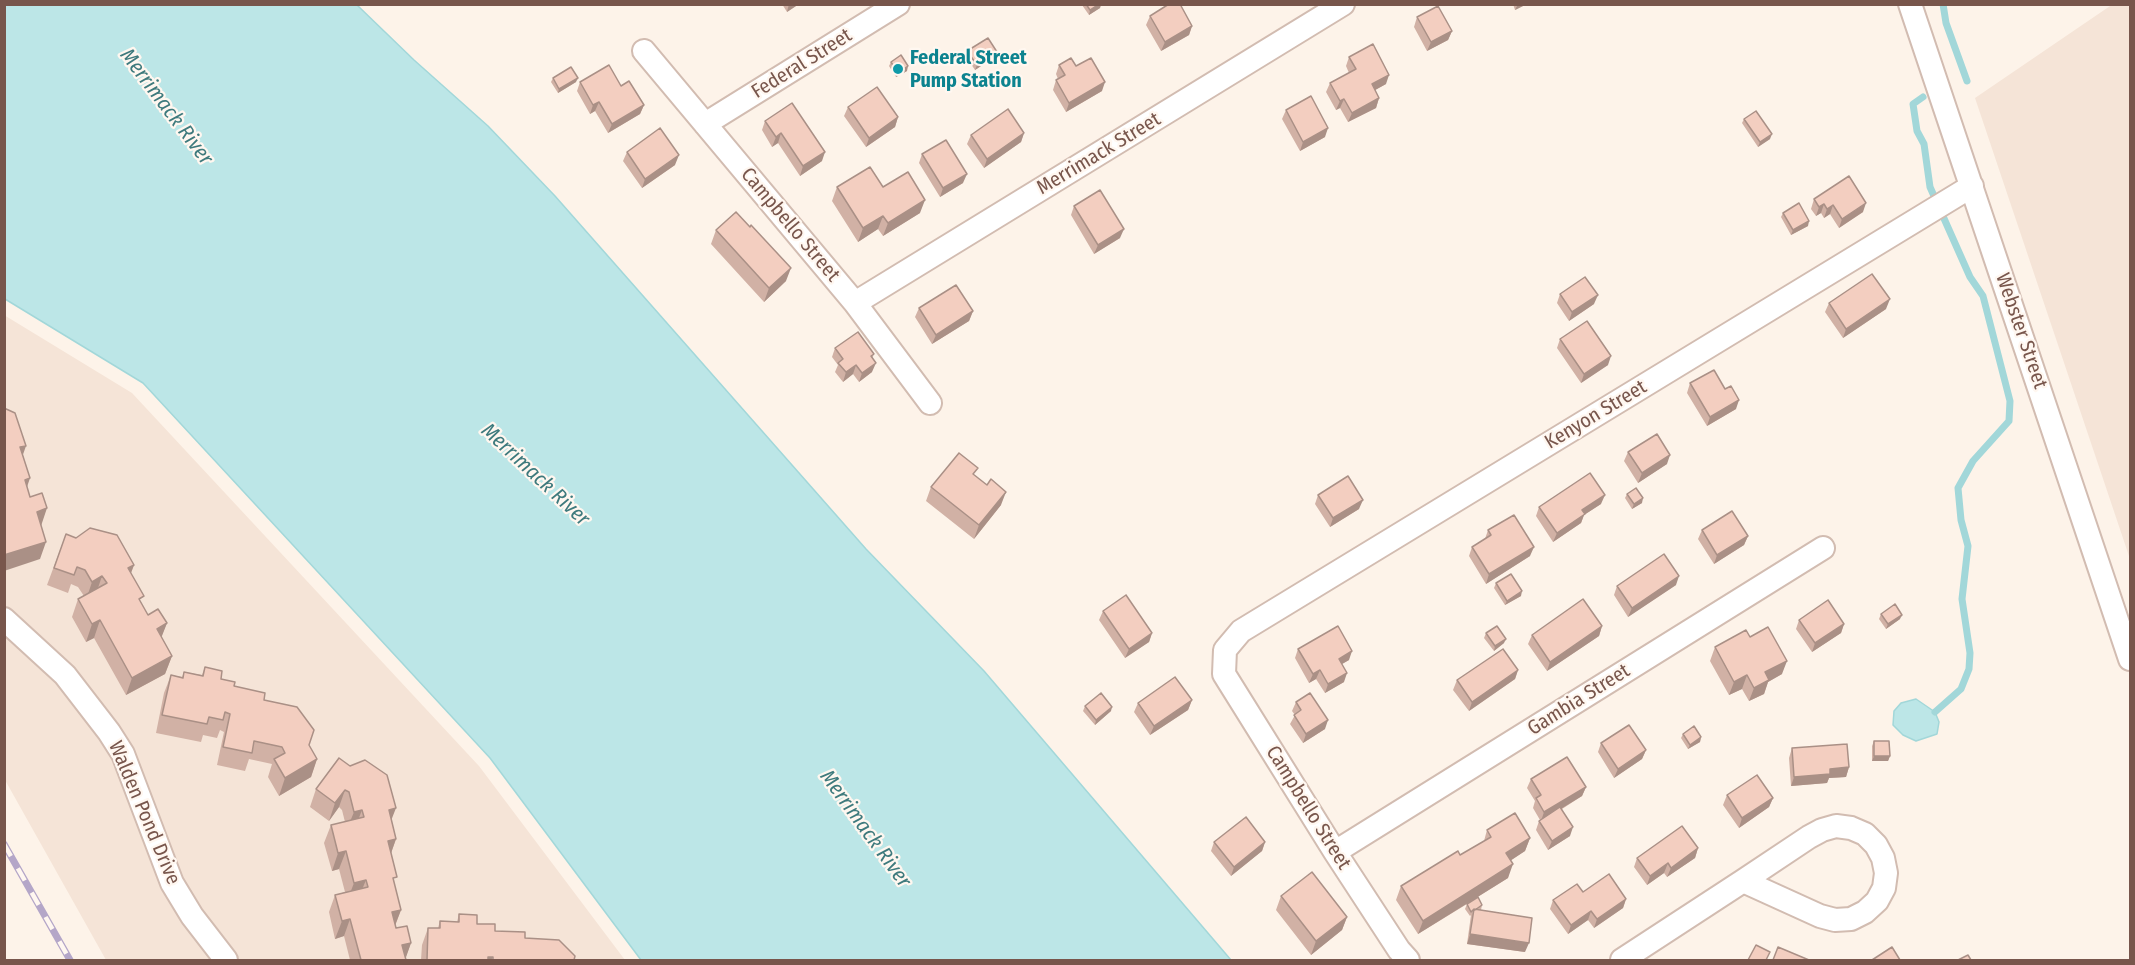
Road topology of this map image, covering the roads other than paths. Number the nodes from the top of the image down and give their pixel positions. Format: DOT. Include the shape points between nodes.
graph roads {
  1 [pos="898,4"];
  2 [pos="1343,4"];
  3 [pos="1910,4"];
  4 [pos="644,51"];
  5 [pos="705,124"];
  6 [pos="1972,186"];
  7 [pos="855,303"];
  8 [pos="930,404"];
  9 [pos="1823,548"];
  10 [pos="4,619"];
  11 [pos="1225,650"];
  12 [pos="2130,658"];
  13 [pos="1335,852"];
  14 [pos="1743,880"];
  15 [pos="226,960"];
  16 [pos="1408,960"];
  17 [pos="1622,960"];
  1 -- 5 [label="street, Federal Street"];
  2 -- 7 [label="street, Merrimack Street"];
  3 -- 6 [label="street, Webster Street"];
  4 -- 5 [label="street, Campbello Street"];
  5 -- 7 [label="street, Campbello Street"];
  6 -- 11 [label="street, Kenyon Street" via="1241,631"];
  6 -- 12 [label="street, Webster Street"];
  7 -- 8 [label="street, Campbello Street"];
  9 -- 13 [label="street, Gambia Street"];
  10 -- 15 [label="street, Walden Pond Drive" via="65,675 109,732 123,754 172,883"];
  11 -- 13 [label="street, Campbello Street" via="1224,674"];
  13 -- 16 [label="street, Campbello Street"];
  14 -- 14 [label="street" via="1835,920 1851,919 1877,901 1886,873 1880,851 1865,834 1836,826 1815,833"];
  14 -- 17 [label="street"];
}
